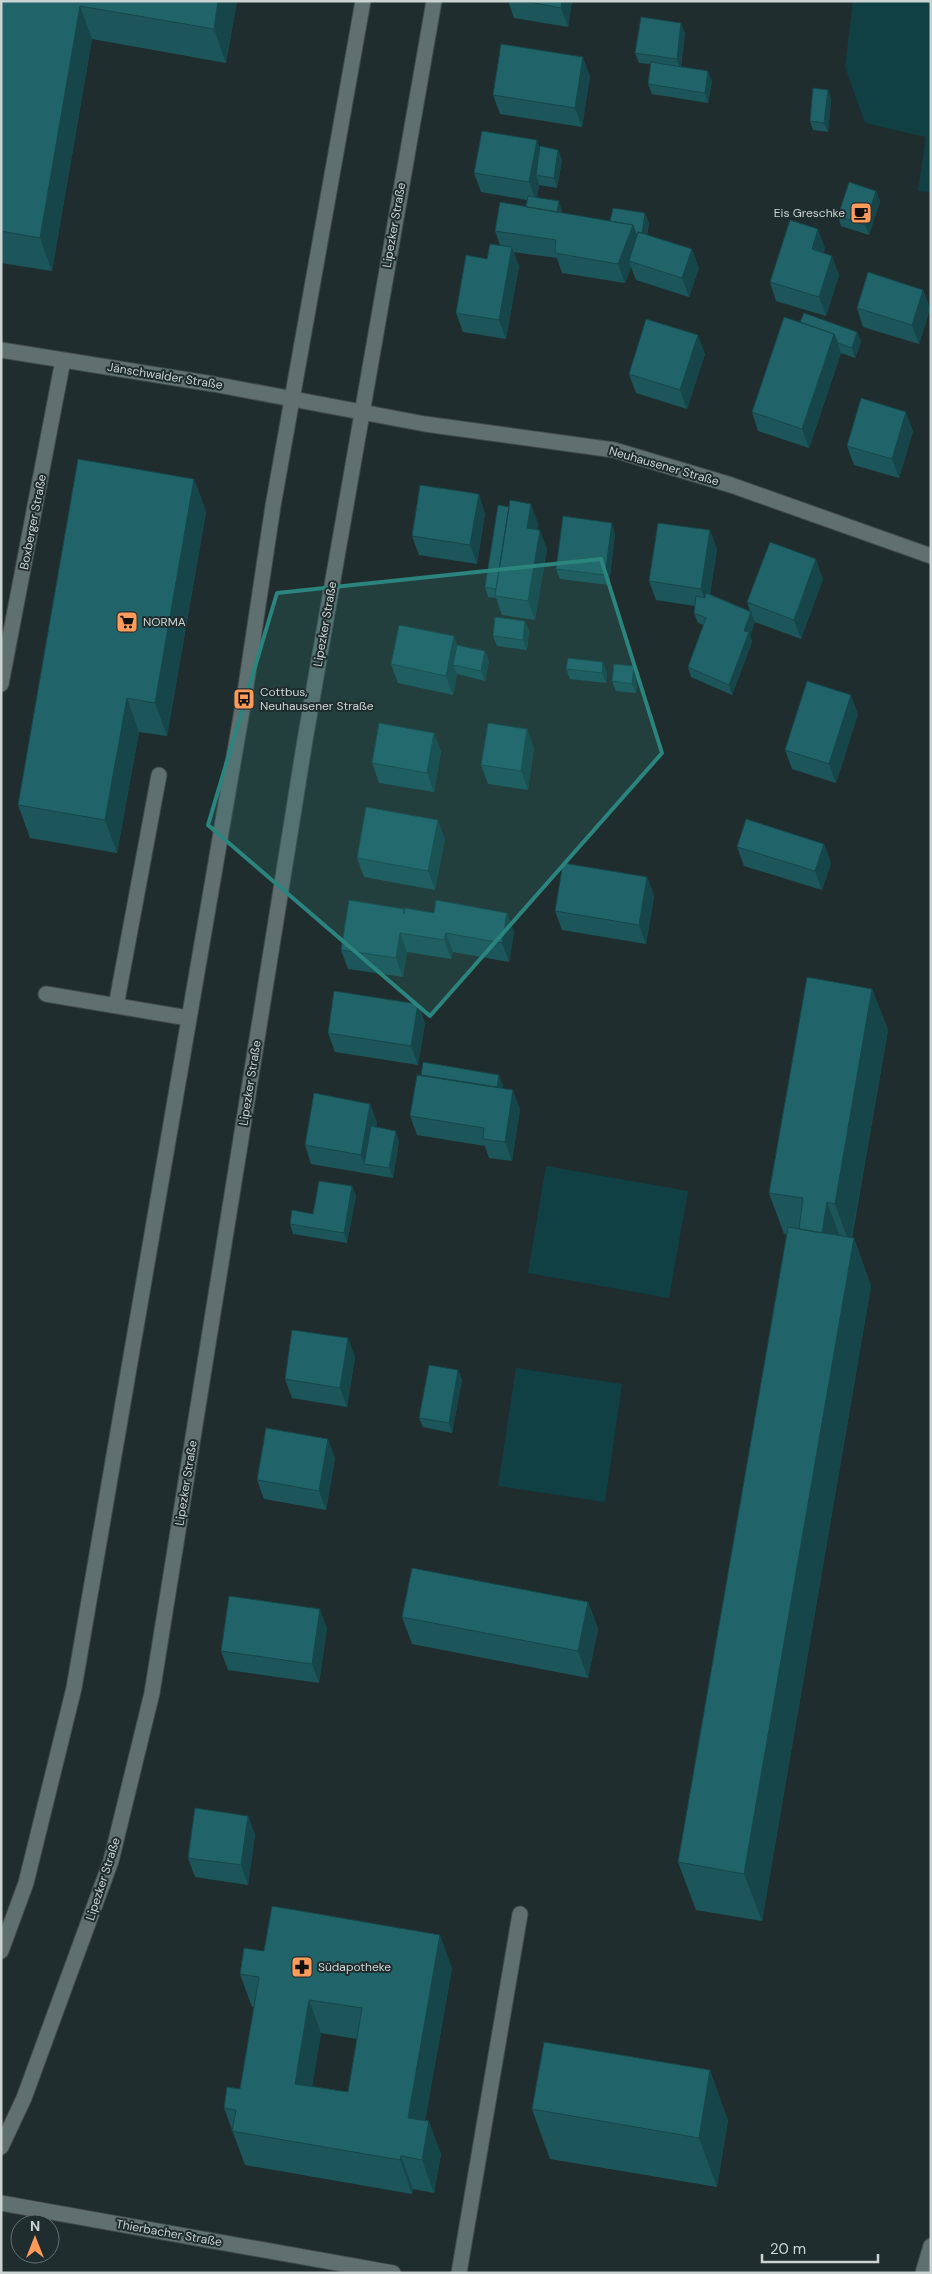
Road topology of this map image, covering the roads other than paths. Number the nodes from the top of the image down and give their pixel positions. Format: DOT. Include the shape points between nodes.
graph roads {
  1 [pos="363,1"];
  2 [pos="434,1"];
  3 [pos="1,350"];
  4 [pos="63,360"];
  5 [pos="292,398"];
  6 [pos="329,405"];
  7 [pos="362,412"];
  8 [pos="931,556"];
  9 [pos="1,684"];
  10 [pos="159,775"];
  11 [pos="46,994"];
  12 [pos="116,1006"];
  13 [pos="188,1018"];
  14 [pos="520,1914"];
  15 [pos="1,1951"];
  16 [pos="1,2147"];
  17 [pos="1,2203"];
  18 [pos="931,2246"];
  19 [pos="337,2268"];
  20 [pos="393,2273"];
  21 [pos="459,2273"];
  22 [pos="923,2273"];
  1 -- 5 [label="main road"];
  2 -- 7 [label="main road, Lipezker Straße"];
  3 -- 4 [label="main road, Jänschwalder Straße"];
  4 -- 5 [label="main road, Jänschwalder Straße"];
  4 -- 9 [label="main road, Boxberger Straße"];
  5 -- 6 [label="main road, Jänschwalder Straße"];
  5 -- 13 [label="main road"];
  6 -- 7 [label="main road, Neuhausener Straße"];
  7 -- 8 [label="main road, Neuhausener Straße" via="424,424 614,450 731,485"];
  7 -- 16 [label="main road, Lipezker Straße" via="305,740 152,1693 111,1861 24,2098"];
  10 -- 12 [label="main road"];
  11 -- 12 [label="main road"];
  12 -- 13 [label="main road"];
  13 -- 15 [label="main road" via="74,1688 26,1883"];
  14 -- 21 [label="main road"];
  17 -- 19 [label="main road, Thierbacher Straße"];
  18 -- 22 [label="main road"];
  19 -- 20 [label="main road, Thierbacher Straße"];
}
